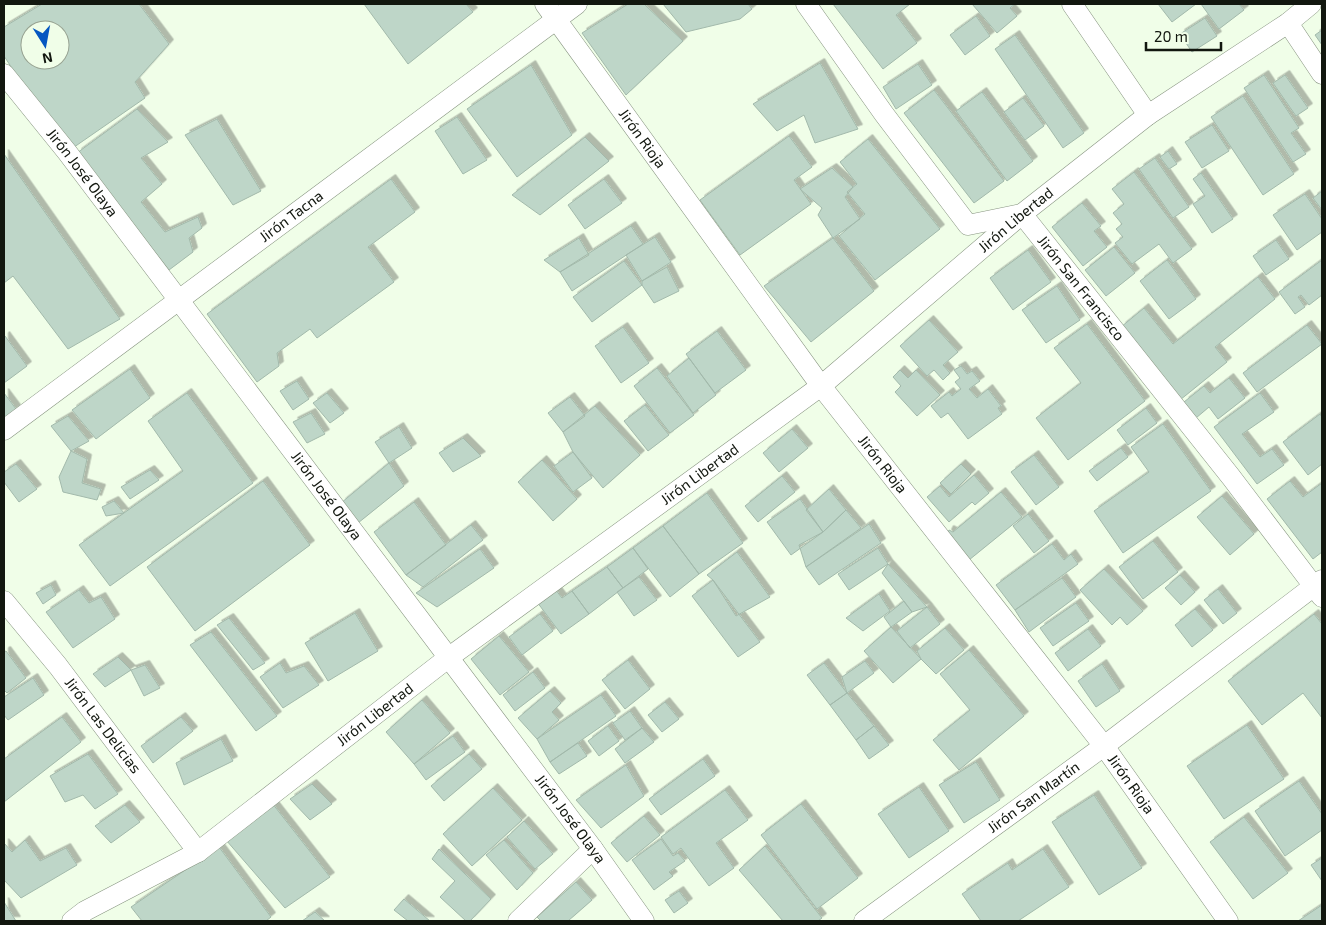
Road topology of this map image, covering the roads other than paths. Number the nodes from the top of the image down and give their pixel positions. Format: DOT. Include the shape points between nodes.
graph roads {
  1 [pos="578,4"];
  2 [pos="806,4"];
  3 [pos="1072,4"];
  4 [pos="1311,4"];
  5 [pos="551,12"];
  6 [pos="1288,23"];
  7 [pos="4,74"];
  8 [pos="1322,74"];
  9 [pos="1148,116"];
  10 [pos="1022,214"];
  11 [pos="178,299"];
  12 [pos="820,386"];
  13 [pos="4,430"];
  14 [pos="1320,587"];
  15 [pos="4,601"];
  16 [pos="448,658"];
  17 [pos="1104,746"];
  18 [pos="593,849"];
  19 [pos="198,852"];
  20 [pos="85,918"];
  21 [pos="518,921"];
  22 [pos="644,921"];
  23 [pos="864,921"];
  24 [pos="1228,921"];
  1 -- 5 [label="street, Jirón Tacna"];
  2 -- 10 [label="street" via="968,225"];
  3 -- 9 [label="street"];
  4 -- 6 [label="street, Jirón Libertad"];
  5 -- 11 [label="street, Jirón Tacna"];
  5 -- 12 [label="street, Jirón Rioja"];
  6 -- 8 [label="street"];
  6 -- 9 [label="street, Jirón Libertad"];
  7 -- 11 [label="street, Jirón José Olaya"];
  9 -- 10 [label="street, Jirón Libertad"];
  10 -- 12 [label="street, Jirón Libertad"];
  10 -- 14 [label="street, Jirón San Francisco"];
  11 -- 13 [label="street, Jirón Tacna"];
  11 -- 16 [label="street, Jirón José Olaya"];
  12 -- 16 [label="street, Jirón Libertad"];
  12 -- 17 [label="street, Jirón Rioja"];
  14 -- 17 [label="street, Jirón San Martín"];
  15 -- 19 [label="street, Jirón Las Delicias" via="58,666"];
  16 -- 18 [label="street, Jirón José Olaya"];
  16 -- 19 [label="street, Jirón Libertad"];
  17 -- 23 [label="street, Jirón San Martín"];
  17 -- 24 [label="street, Jirón Rioja"];
  18 -- 21 [label="street"];
  18 -- 22 [label="street, Jirón José Olaya"];
  19 -- 20 [label="street, Jirón Libertad"];
}
